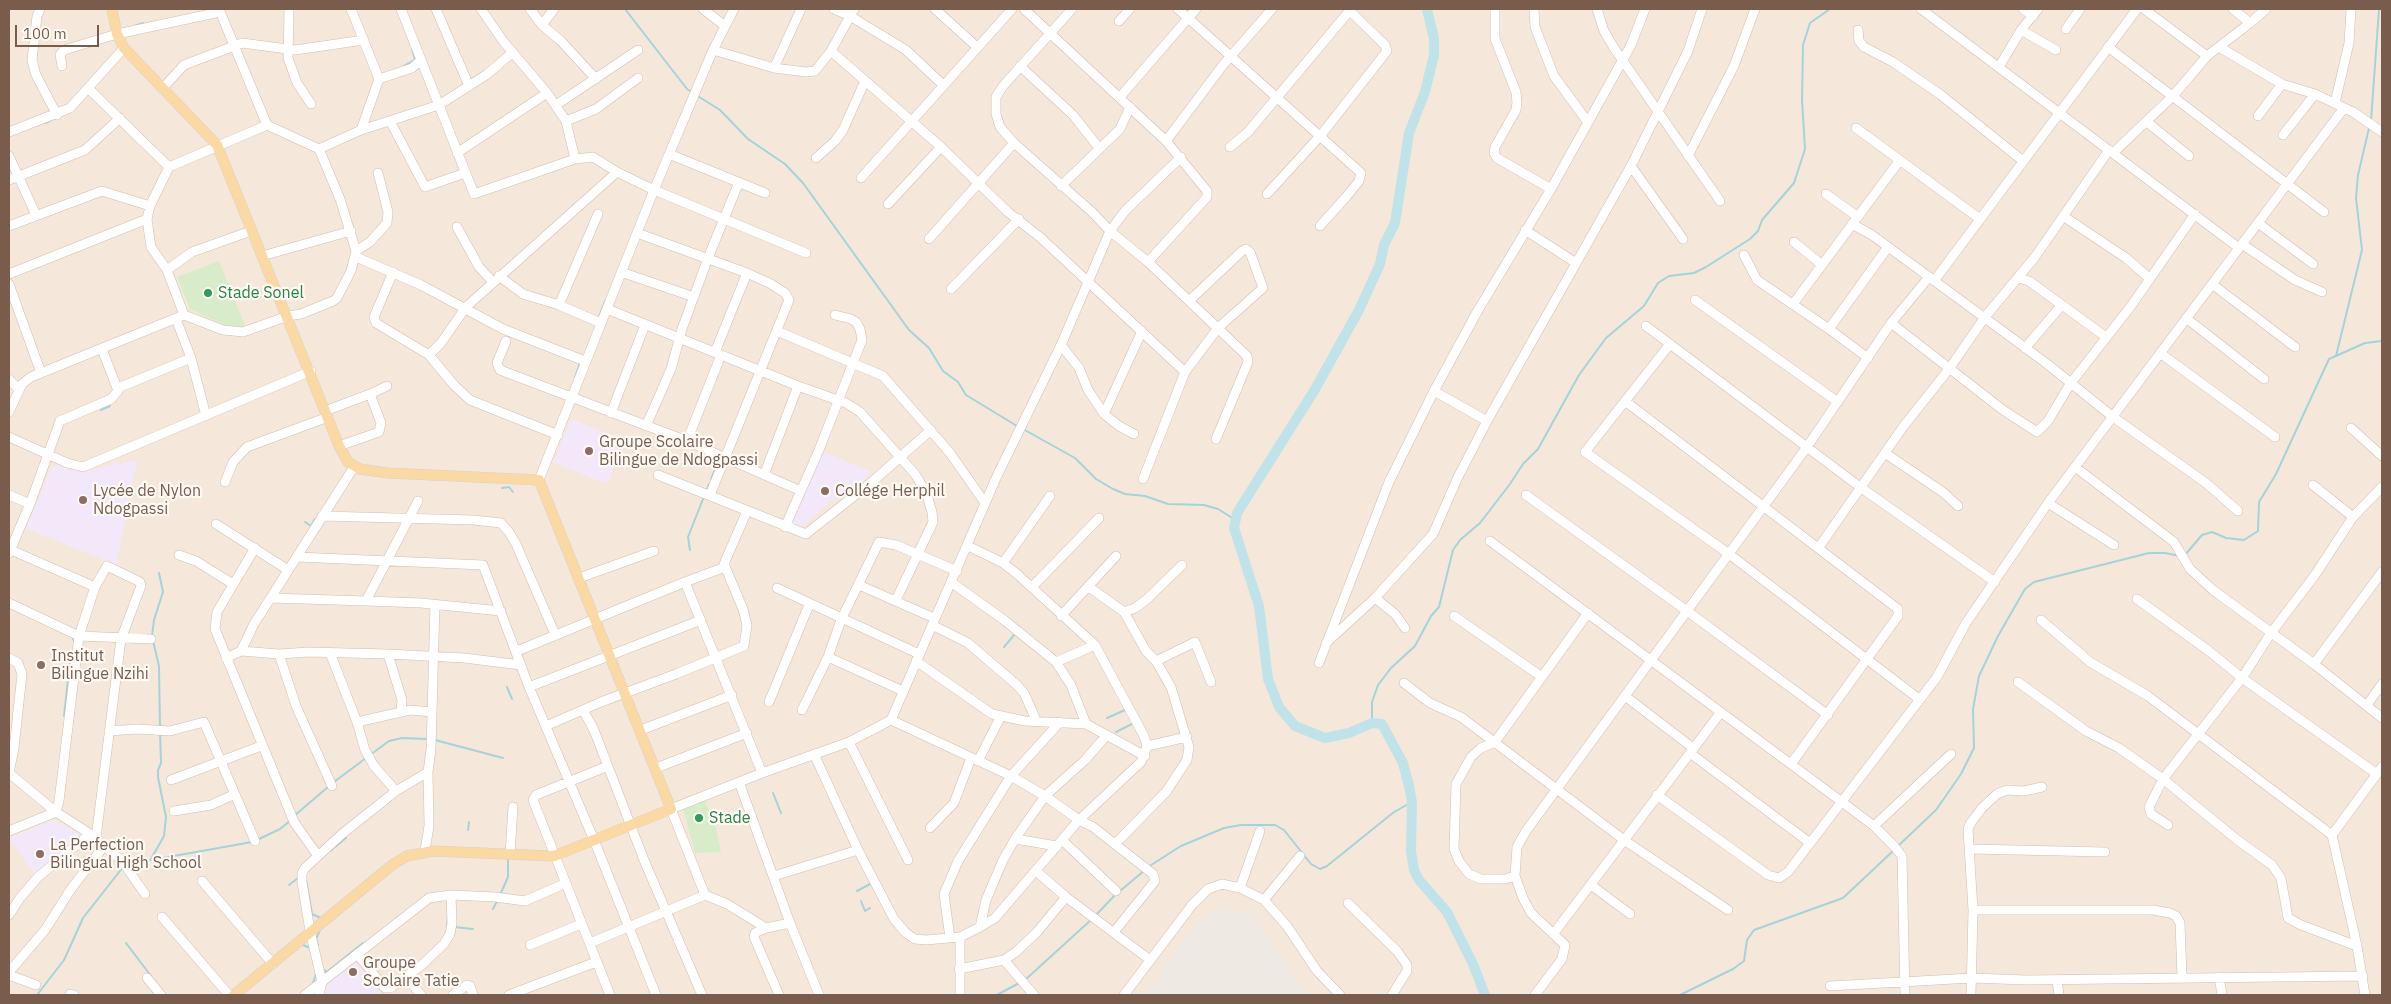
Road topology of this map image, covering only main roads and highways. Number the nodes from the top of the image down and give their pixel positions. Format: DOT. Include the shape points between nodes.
graph roads {
  1 [pos="112,9"];
  2 [pos="234,995"];
  1 -- 2 [label="main road" via="117,34 124,48 217,145 348,462 360,470 388,473 539,480 671,809 554,856 426,851 407,856"];
}
